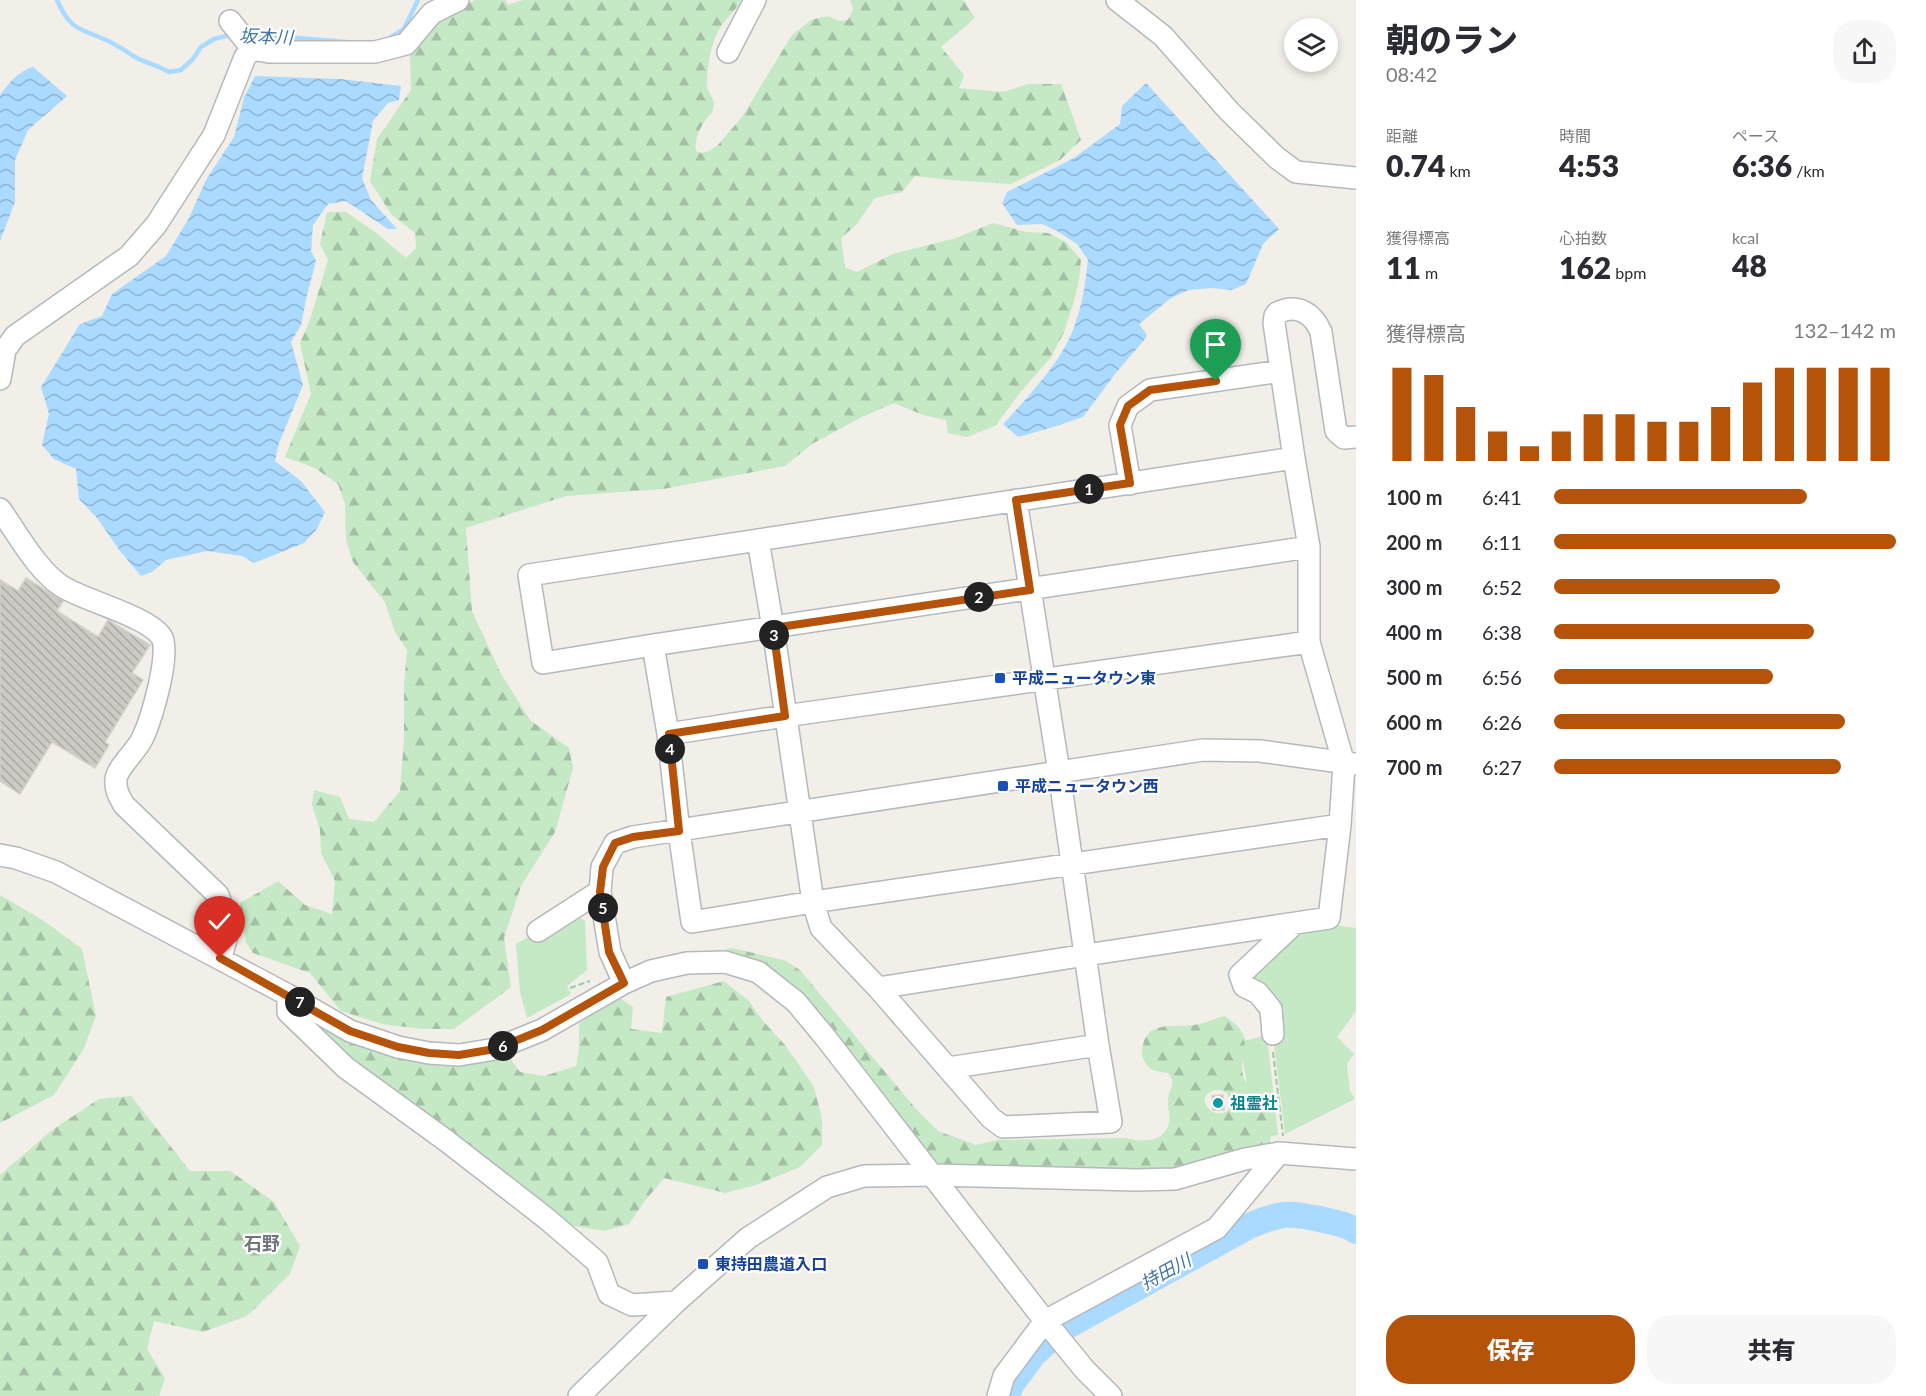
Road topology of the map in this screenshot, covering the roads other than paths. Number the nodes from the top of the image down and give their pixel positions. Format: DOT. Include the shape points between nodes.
graph roads {
  1 [pos="458,0"];
  2 [pos="755,0"];
  3 [pos="1117,0"];
  4 [pos="728,52"];
  5 [pos="1356,178"];
  6 [pos="1281,371"];
  7 [pos="0,379"];
  8 [pos="1356,437"];
  9 [pos="1294,458"];
  10 [pos="1130,483"];
  11 [pos="1016,500"];
  12 [pos="0,509"];
  13 [pos="758,540"];
  14 [pos="1309,547"];
  15 [pos="1030,590"];
  16 [pos="773,628"];
  17 [pos="1309,642"];
  18 [pos="653,645"];
  19 [pos="1044,680"];
  20 [pos="785,716"];
  21 [pos="669,734"];
  22 [pos="1350,764"];
  23 [pos="1059,772"];
  24 [pos="800,813"];
  25 [pos="1340,825"];
  26 [pos="679,831"];
  27 [pos="0,855"];
  28 [pos="1072,864"];
  29 [pos="600,891"];
  30 [pos="813,902"];
  31 [pos="1294,924"];
  32 [pos="538,931"];
  33 [pos="1086,955"];
  34 [pos="220,958"];
  35 [pos="624,983"];
  36 [pos="878,988"];
  37 [pos="288,995"];
  38 [pos="1273,1034"];
  39 [pos="1098,1045"];
  40 [pos="948,1068"];
  41 [pos="1279,1153"];
  42 [pos="1356,1159"];
  43 [pos="933,1175"];
  44 [pos="676,1302"];
  45 [pos="1048,1324"];
  46 [pos="579,1396"];
  47 [pos="998,1396"];
  48 [pos="1111,1396"];
  1 -- 7 [label="street" via="432,13 406,44 375,52 241,35 245,57 214,135 156,225 129,256 15,336 5,350"];
  2 -- 4 [label="street"];
  3 -- 5 [label="street" via="1163,36 1277,158 1296,172"];
  6 -- 8 [label="street" via="1275,316 1281,310 1302,309 1322,332 1336,431 1344,438"];
  6 -- 9 [label="street"];
  6 -- 10 [label="street" via="1150,390 1128,406 1120,425"];
  9 -- 10 [label="street"];
  9 -- 14 [label="street"];
  10 -- 11 [label="street"];
  11 -- 13 [label="street"];
  11 -- 15 [label="street"];
  12 -- 34 [label="street" via="42,568 62,586 143,622 162,636 166,651 143,738 116,777 116,792 124,805 218,895 229,928"];
  13 -- 16 [label="street"];
  13 -- 18 [label="street" via="529,574 543,663"];
  14 -- 15 [label="street"];
  14 -- 17 [label="street"];
  15 -- 16 [label="street"];
  15 -- 19 [label="street"];
  16 -- 18 [label="street"];
  16 -- 20 [label="street"];
  17 -- 19 [label="street"];
  17 -- 22 [label="street"];
  18 -- 21 [label="street"];
  19 -- 20 [label="street"];
  19 -- 23 [label="street"];
  20 -- 21 [label="street"];
  20 -- 24 [label="street"];
  21 -- 26 [label="street"];
  22 -- 23 [label="street" via="1260,751 1203,750"];
  22 -- 25 [label="street"];
  23 -- 24 [label="street"];
  23 -- 28 [label="street"];
  24 -- 26 [label="street"];
  24 -- 30 [label="street"];
  25 -- 28 [label="street"];
  25 -- 31 [label="street" via="1329,918"];
  26 -- 29 [label="street" via="615,843 603,867"];
  26 -- 30 [label="street" via="692,922"];
  27 -- 34 [label="street" via="56,872"];
  28 -- 30 [label="street"];
  28 -- 33 [label="street"];
  29 -- 32 [label="street"];
  29 -- 35 [label="street" via="609,952"];
  30 -- 36 [label="street" via="821,928"];
  31 -- 33 [label="street"];
  31 -- 38 [label="street" via="1240,975 1244,986 1258,993 1271,1009"];
  33 -- 36 [label="street"];
  33 -- 39 [label="street"];
  34 -- 37 [label="street"];
  35 -- 37 [label="street" via="542,1030 495,1049 459,1055 398,1047 350,1031"];
  35 -- 43 [label="street" via="651,971 687,963 725,962 758,972 796,1002"];
  36 -- 40 [label="street"];
  37 -- 44 [label="street" via="288,1012 346,1068 448,1142 597,1262 609,1294 632,1305"];
  39 -- 40 [label="street"];
  39 -- 40 [label="street" via="1110,1122 1003,1127"];
  41 -- 42 [label="street"];
  41 -- 43 [label="street" via="1175,1179"];
  41 -- 45 [label="street" via="1216,1228"];
  43 -- 44 [label="street" via="864,1176 827,1187 748,1238"];
  43 -- 45 [label="street"];
  44 -- 46 [label="street"];
  45 -- 47 [label="street" via="1004,1376"];
  45 -- 48 [label="street"];
}
